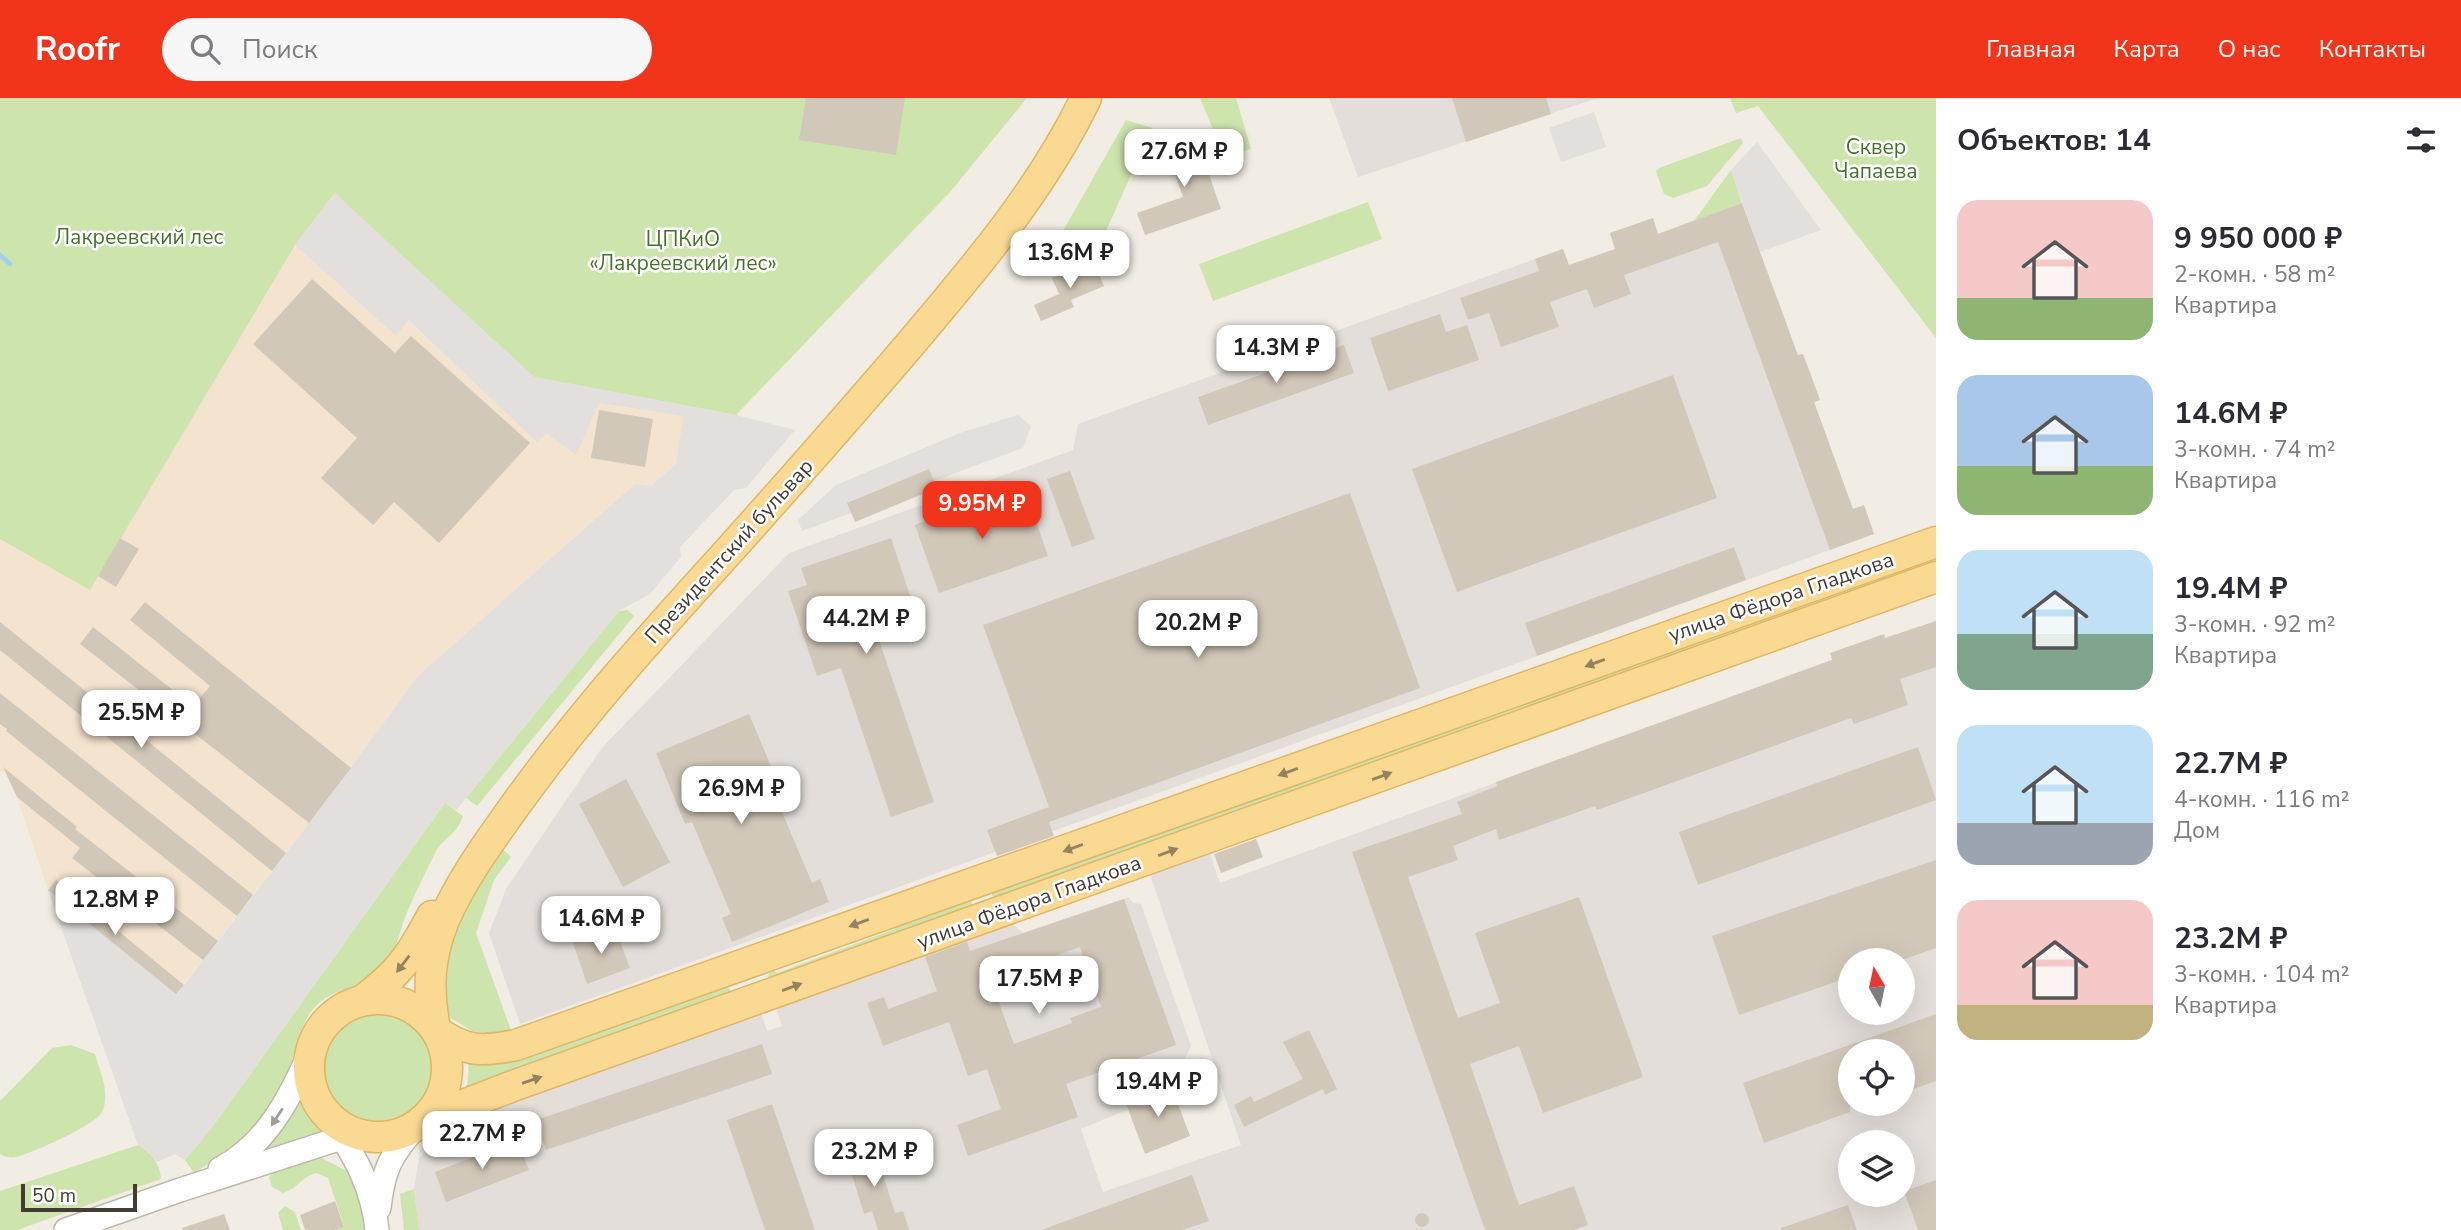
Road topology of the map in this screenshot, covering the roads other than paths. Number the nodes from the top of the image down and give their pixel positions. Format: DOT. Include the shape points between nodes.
graph roads {
  1 [pos="1068,98"];
  2 [pos="1086,98"];
  3 [pos="813,445"];
  4 [pos="1936,542"];
  5 [pos="1936,577"];
  6 [pos="1625,652"];
  7 [pos="1637,684"];
  8 [pos="974,883"];
  9 [pos="988,917"];
  10 [pos="738,966"];
  11 [pos="363,1000"];
  12 [pos="751,1001"];
  13 [pos="436,1030"];
  14 [pos="308,1057"];
  15 [pos="420,1123"];
  16 [pos="346,1132"];
  17 [pos="180,1190"];
  18 [pos="377,1228"];
  19 [pos="66,1230"];
  1 -- 3 [label="main road, Президентский бульвар" via="1038,156 1003,207"];
  2 -- 3 [label="main road, Президентский бульвар" via="1030,195 980,261"];
  3 -- 11 [label="main road, Президентский бульвар, one-way" via="625,642 540,745 482,827 412,952 396,974"];
  3 -- 13 [label="main road, Президентский бульвар" via="549,758 472,868 435,946 429,989"];
  4 -- 6 [label="main road, улица Фёдора Гладкова"];
  5 -- 7 [label="main road, улица Фёдора Гладкова"];
  6 -- 7 [label="main road"];
  6 -- 8 [label="main road, улица Фёдора Гладкова, one-way"];
  9 -- 7 [label="main road, улица Фёдора Гладкова, one-way"];
  8 -- 9 [label="main road"];
  8 -- 10 [label="main road, улица Фёдора Гладкова, one-way"];
  12 -- 9 [label="main road, улица Фёдора Гладкова, one-way"];
  10 -- 12 [label="main road"];
  10 -- 13 [label="main road, улица Фёдора Гладкова" via="488,1051 455,1044"];
  11 -- 13 [label="main road" via="381,998 405,1004"];
  11 -- 14 [label="main road" via="325,1021"];
  15 -- 12 [label="main road, улица Фёдора Гладкова, one-way"];
  13 -- 15 [label="main road" via="444,1048 447,1076 440,1100"];
  14 -- 16 [label="main road" via="310,1087 325,1115"];
  14 -- 17 [label="street, one-way" via="272,1125 248,1150"];
  15 -- 16 [label="main road" via="390,1134"];
  15 -- 18 [label="street" via="390,1159 382,1180"];
  16 -- 17 [label="street"];
  16 -- 18 [label="street" via="366,1179"];
  17 -- 19 [label="street"];
}
